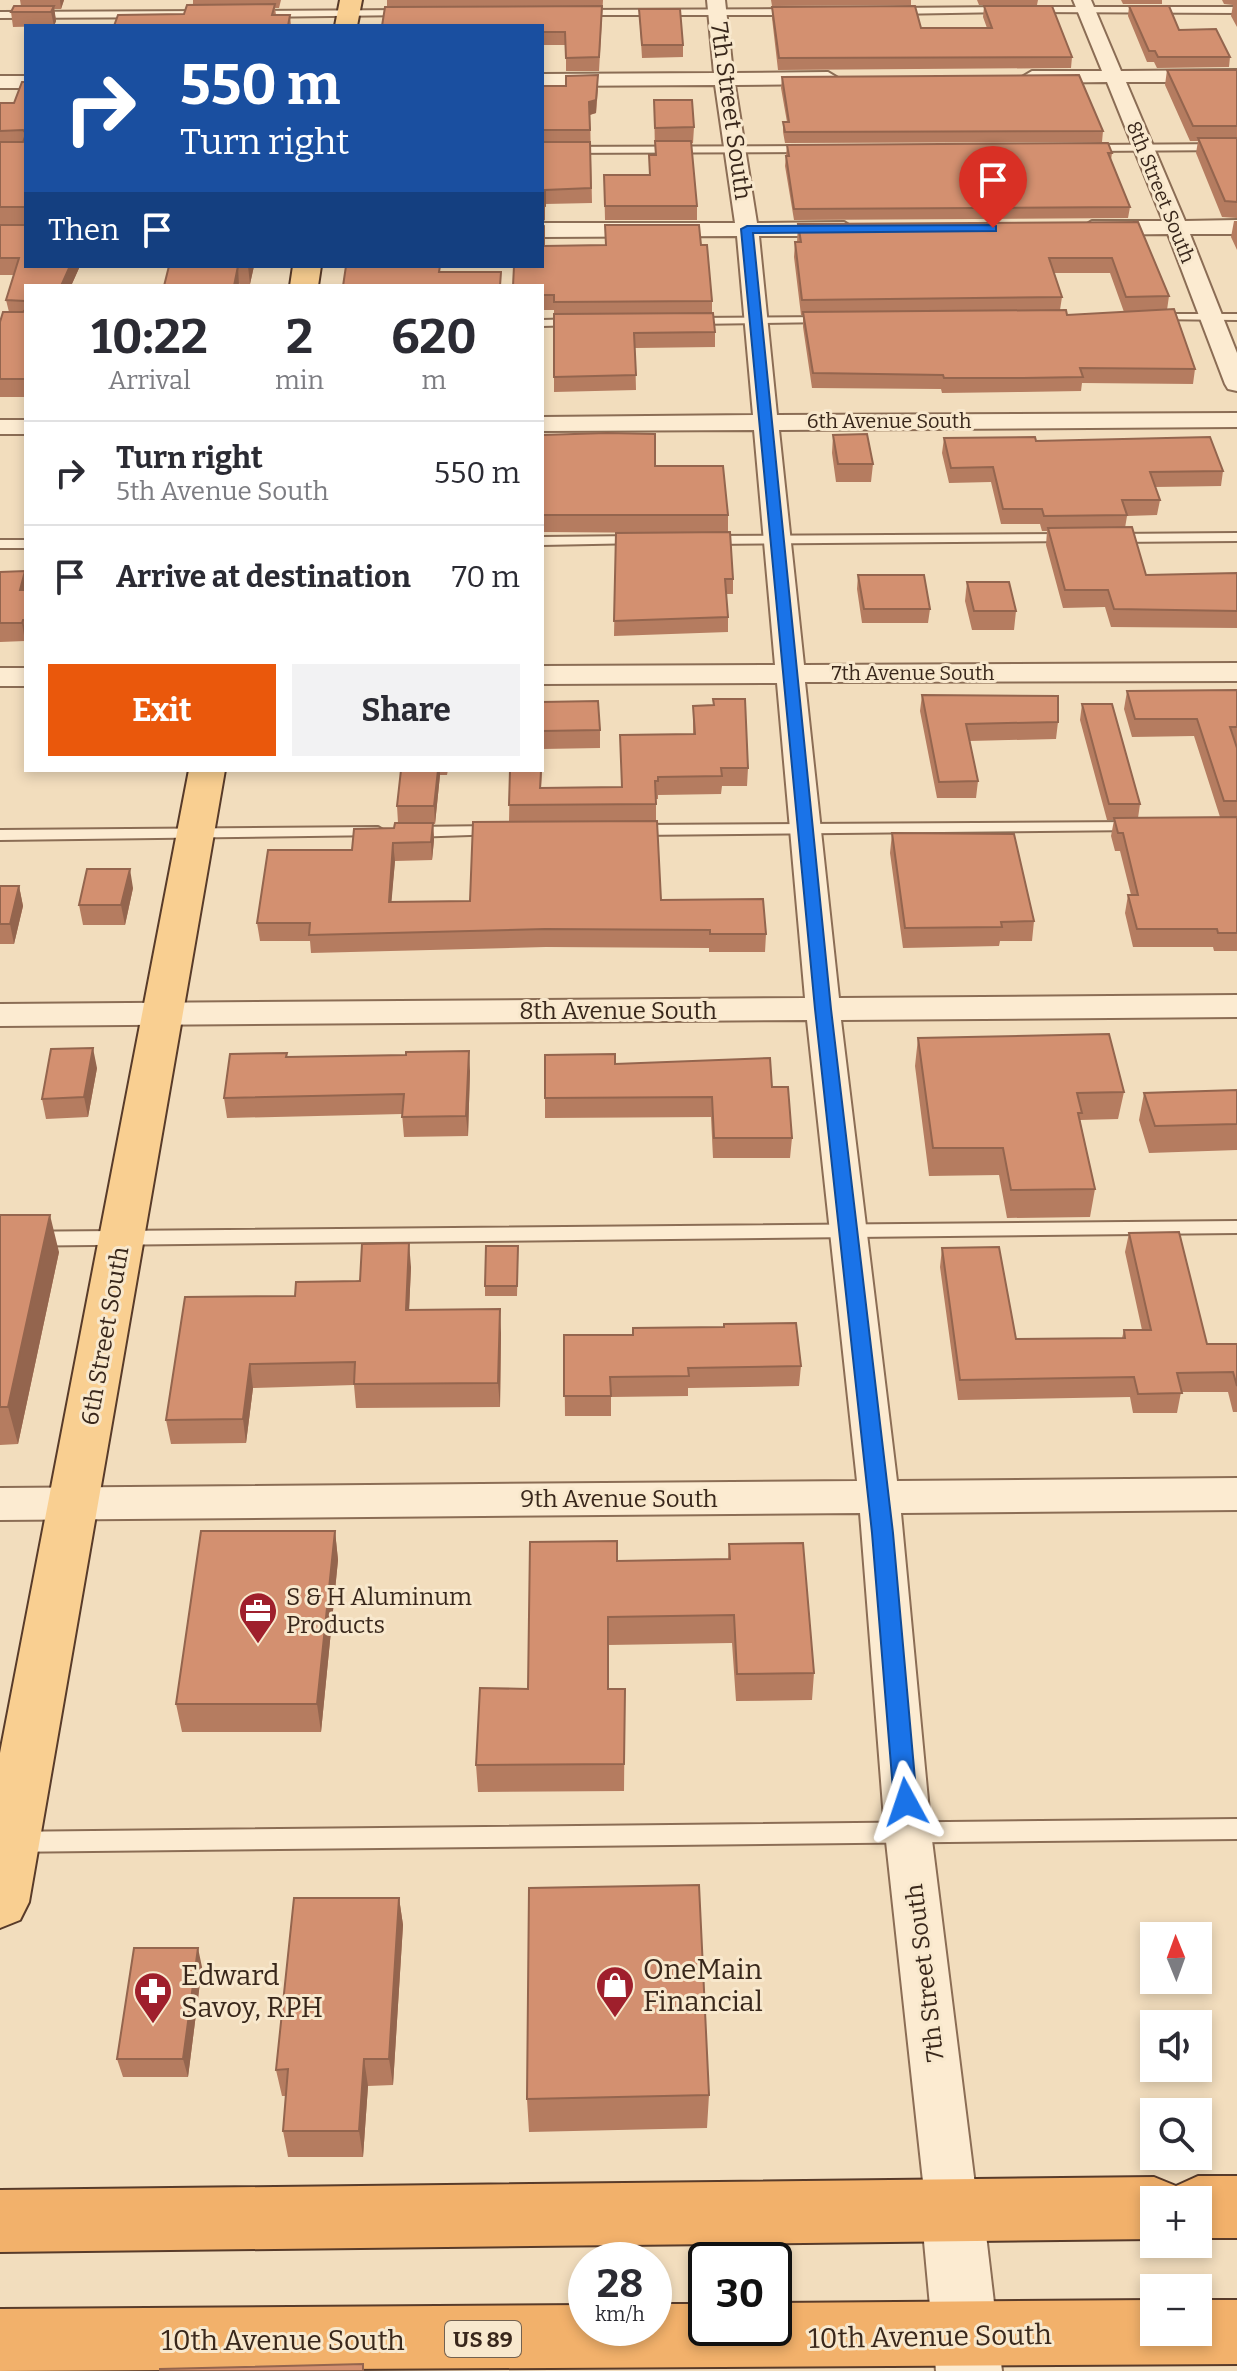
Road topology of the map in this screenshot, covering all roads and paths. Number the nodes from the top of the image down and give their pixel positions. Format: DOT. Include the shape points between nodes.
graph roads {
  1 [pos="1084,5"];
  2 [pos="717,6"];
  3 [pos="1237,10"];
  4 [pos="886,11"];
  5 [pos="810,12"];
  6 [pos="348,13"];
  7 [pos="425,13"];
  8 [pos="564,13"];
  9 [pos="216,14"];
  10 [pos="247,14"];
  11 [pos="0,15"];
  12 [pos="1113,76"];
  13 [pos="1237,76"];
  14 [pos="1020,77"];
  15 [pos="848,78"];
  16 [pos="724,79"];
  17 [pos="544,80"];
  18 [pos="0,82"];
  19 [pos="24,82"];
  20 [pos="1237,147"];
  21 [pos="1080,148"];
  22 [pos="1143,148"];
  23 [pos="735,149"];
  24 [pos="829,149"];
  25 [pos="544,150"];
  26 [pos="1237,227"];
  27 [pos="1065,228"];
  28 [pos="1177,228"];
  29 [pos="747,229"];
  30 [pos="858,229"];
  31 [pos="544,230"];
  32 [pos="1211,317"];
  33 [pos="1237,317"];
  34 [pos="1132,318"];
  35 [pos="848,320"];
  36 [pos="678,321"];
  37 [pos="754,321"];
  38 [pos="587,322"];
  39 [pos="544,323"];
  40 [pos="1237,384"];
  41 [pos="1237,420"];
  42 [pos="766,422"];
  43 [pos="544,424"];
  44 [pos="0,427"];
  45 [pos="24,427"];
  46 [pos="1237,537"];
  47 [pos="1078,538"];
  48 [pos="1094,538"];
  49 [pos="777,539"];
  50 [pos="652,540"];
  51 [pos="699,540"];
  52 [pos="544,541"];
  53 [pos="0,544"];
  54 [pos="24,544"];
  55 [pos="1237,672"];
  56 [pos="791,674"];
  57 [pos="544,675"];
  58 [pos="0,677"];
  59 [pos="24,677"];
  60 [pos="207,772"];
  61 [pos="1157,827"];
  62 [pos="806,829"];
  63 [pos="618,830"];
  64 [pos="509,831"];
  65 [pos="196,834"];
  66 [pos="0,835"];
  67 [pos="1237,1006"];
  68 [pos="823,1009"];
  69 [pos="165,1014"];
  70 [pos="0,1015"];
  71 [pos="1237,1227"];
  72 [pos="850,1231"];
  73 [pos="123,1238"];
  74 [pos="0,1239"];
  75 [pos="1237,1494"];
  76 [pos="879,1498"];
  77 [pos="75,1503"];
  78 [pos="0,1504"];
  79 [pos="1237,1829"];
  80 [pos="908,1832"];
  81 [pos="5,1842"];
  82 [pos="0,1902"];
  83 [pos="1212,2207"];
  84 [pos="1237,2207"];
  85 [pos="1140,2208"];
  86 [pos="952,2209"];
  87 [pos="0,2221"];
  88 [pos="1237,2332"];
  89 [pos="0,2342"];
  90 [pos="967,2353"];
  1 -- 3 [label="lane"];
  1 -- 4 [label="lane"];
  1 -- 12 [label="street, 8th Street South"];
  2 -- 5 [label="lane"];
  2 -- 8 [label="lane"];
  2 -- 16 [label="street, 7th Street South"];
  6 -- 7 [label="lane"];
  6 -- 10 [label="lane"];
  9 -- 11 [label="lane"];
  12 -- 13 [label="street"];
  12 -- 14 [label="street"];
  12 -- 22 [label="street, 8th Street South"];
  15 -- 16 [label="street"];
  16 -- 17 [label="street"];
  16 -- 23 [label="street, 7th Street South"];
  18 -- 19 [label="street"];
  20 -- 22 [label="lane"];
  21 -- 22 [label="lane"];
  22 -- 28 [label="street, 8th Street South"];
  23 -- 24 [label="lane"];
  23 -- 25 [label="lane"];
  23 -- 29 [label="street, 7th Street South"];
  26 -- 28 [label="street"];
  27 -- 28 [label="street"];
  28 -- 32 [label="street, 8th Street South"];
  29 -- 30 [label="street"];
  29 -- 31 [label="street"];
  29 -- 37 [label="street, 7th Street South"];
  32 -- 33 [label="lane"];
  32 -- 34 [label="lane"];
  32 -- 40 [label="street, 8th Street South"];
  35 -- 37 [label="lane"];
  36 -- 37 [label="lane"];
  37 -- 42 [label="street, 7th Street South"];
  38 -- 39 [label="lane"];
  41 -- 42 [label="street, 6th Avenue South"];
  42 -- 43 [label="street, 6th Avenue South"];
  42 -- 49 [label="street, 7th Street South"];
  44 -- 45 [label="street"];
  46 -- 48 [label="lane"];
  47 -- 49 [label="lane"];
  49 -- 51 [label="lane"];
  49 -- 56 [label="street, 7th Street South"];
  50 -- 52 [label="lane"];
  53 -- 54 [label="lane"];
  55 -- 56 [label="street, 7th Avenue South"];
  56 -- 57 [label="street, 7th Avenue South"];
  56 -- 62 [label="street, 7th Street South"];
  58 -- 59 [label="street"];
  60 -- 65 [label="main road, 6th Street South"];
  61 -- 62 [label="lane"];
  62 -- 63 [label="lane"];
  62 -- 68 [label="street, 7th Street South"];
  64 -- 65 [label="lane"];
  65 -- 66 [label="lane"];
  65 -- 69 [label="main road, 6th Street South"];
  67 -- 68 [label="street, 8th Avenue South"];
  68 -- 69 [label="street, 8th Avenue South"];
  68 -- 72 [label="street, 7th Street South"];
  69 -- 70 [label="street, 8th Avenue South"];
  69 -- 73 [label="main road, 6th Street South"];
  71 -- 72 [label="lane"];
  72 -- 73 [label="lane"];
  72 -- 76 [label="street, 7th Street South"];
  73 -- 74 [label="lane"];
  73 -- 77 [label="main road, 6th Street South"];
  75 -- 76 [label="street, 9th Avenue South"];
  76 -- 77 [label="street, 9th Avenue South"];
  76 -- 80 [label="street, 7th Street South"];
  77 -- 78 [label="street, 9th Avenue South"];
  77 -- 81 [label="main road, 6th Street South"];
  79 -- 80 [label="lane"];
  80 -- 81 [label="lane"];
  80 -- 86 [label="street, 7th Street South"];
  81 -- 82 [label="main road, 6th Street South"];
  83 -- 84 [label="highway"];
  85 -- 86 [label="highway"];
  86 -- 87 [label="highway"];
  86 -- 90 [label="street, 7th Street South"];
  88 -- 90 [label="highway, 10th Avenue South / US 89"];
  89 -- 90 [label="highway, 10th Avenue South / US 89"];
}
